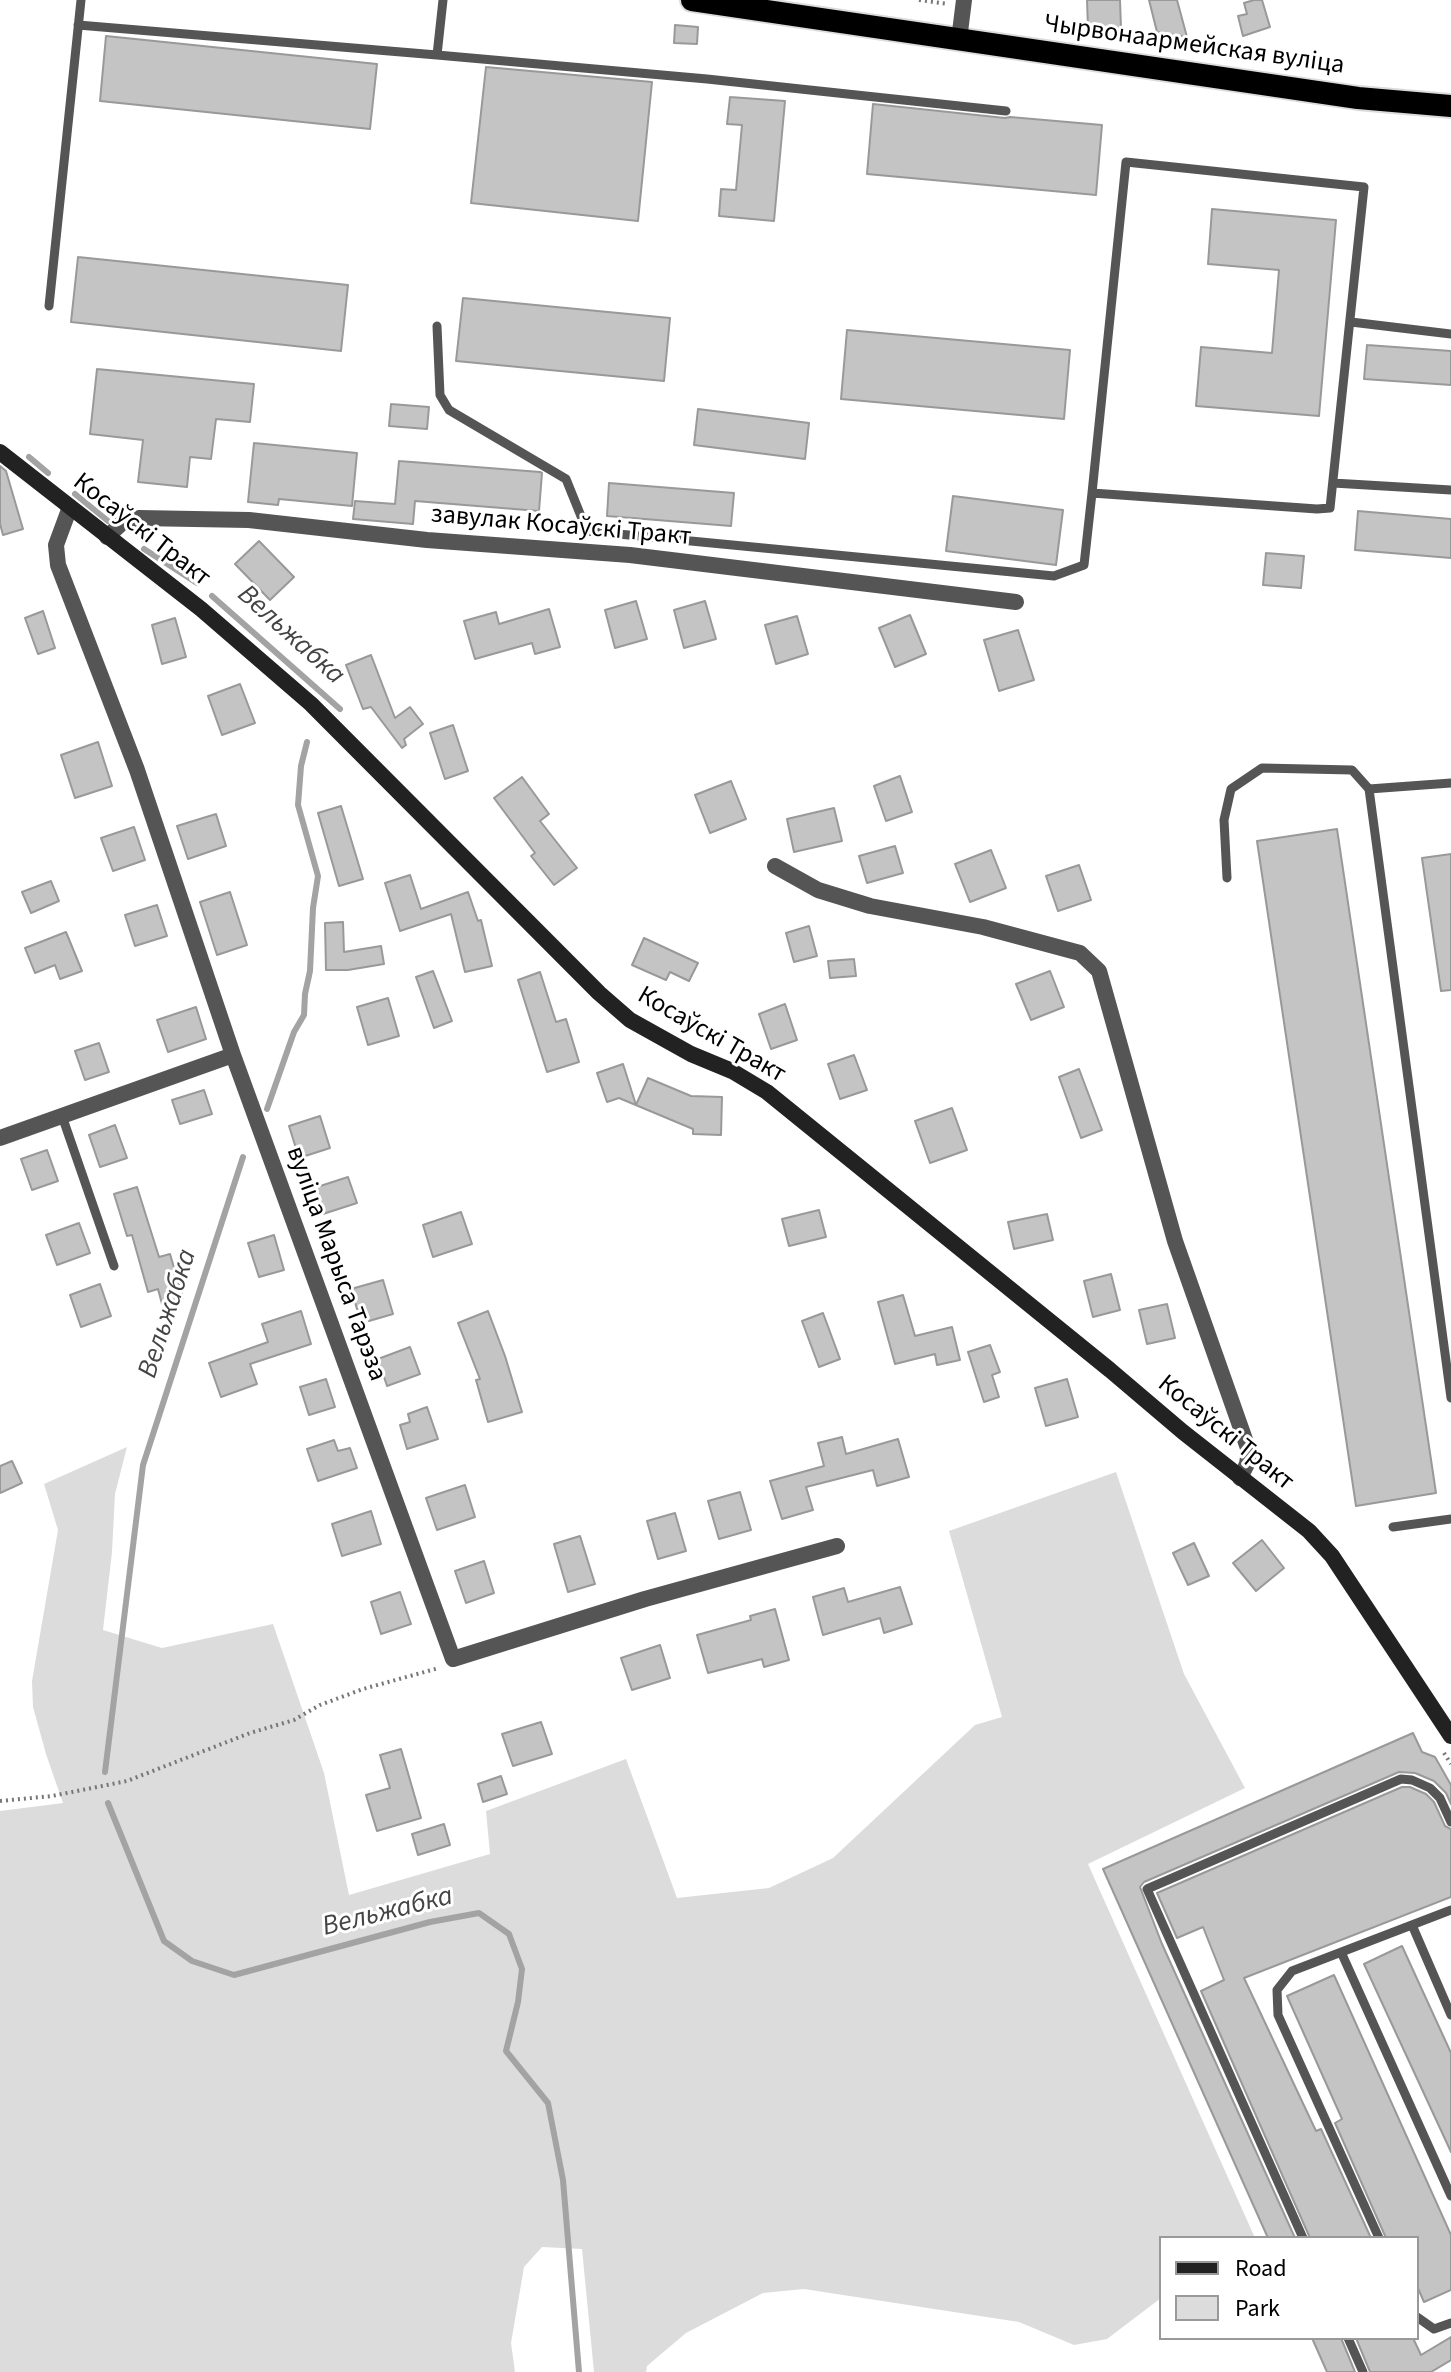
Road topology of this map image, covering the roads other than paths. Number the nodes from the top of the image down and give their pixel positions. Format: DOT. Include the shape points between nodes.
graph roads {
  1 [pos="81,0"];
  2 [pos="443,0"];
  3 [pos="692,0"];
  4 [pos="963,3"];
  5 [pos="78,25"];
  6 [pos="959,40"];
  7 [pos="437,55"];
  8 [pos="1451,106"];
  9 [pos="1006,111"];
  10 [pos="49,306"];
  11 [pos="1351,322"];
  12 [pos="437,326"];
  13 [pos="1451,334"];
  14 [pos="0,452"];
  15 [pos="1333,483"];
  16 [pos="1451,490"];
  17 [pos="1092,493"];
  18 [pos="70,507"];
  19 [pos="107,537"];
  20 [pos="1016,602"];
  21 [pos="1451,783"];
  22 [pos="1369,789"];
  23 [pos="775,866"];
  24 [pos="1227,878"];
  25 [pos="233,1055"];
  26 [pos="62,1116"];
  27 [pos="0,1138"];
  28 [pos="114,1266"];
  29 [pos="1451,1398"];
  30 [pos="1240,1478"];
  31 [pos="1451,1519"];
  32 [pos="1393,1527"];
  33 [pos="837,1546"];
  34 [pos="1451,1736"];
  35 [pos="1451,1822"];
  36 [pos="1451,1910"];
  37 [pos="1412,1925"];
  38 [pos="1341,1952"];
  39 [pos="1451,2015"];
  40 [pos="1451,2196"];
  41 [pos="1302,2236"];
  42 [pos="1378,2236"];
  43 [pos="1419,2318"];
  44 [pos="1451,2323"];
  45 [pos="1349,2340"];
  46 [pos="1363,2372"];
  1 -- 5 [label="lane"];
  2 -- 7 [label="lane"];
  3 -- 6 [label="highway, Чырвонаармейская вуліца"];
  4 -- 6 [label="street"];
  5 -- 7 [label="lane"];
  5 -- 10 [label="lane"];
  6 -- 8 [label="highway, Чырвонаармейская вуліца" via="1358,98"];
  7 -- 9 [label="lane"];
  11 -- 13 [label="lane"];
  11 -- 15 [label="lane"];
  11 -- 17 [label="lane" via="1364,187 1126,162"];
  12 -- 17 [label="lane" via="440,395 449,410 566,479 587,531 1054,576 1084,565"];
  14 -- 18 [label="main road, Косаўскі Тракт"];
  15 -- 16 [label="lane"];
  15 -- 17 [label="lane" via="1330,508 1317,509"];
  18 -- 19 [label="main road, Косаўскі Тракт"];
  18 -- 25 [label="street, вуліца Марыса Тарэза" via="56,545 58,565 137,770"];
  19 -- 20 [label="street, завулак Косаўскі Тракт" via="122,523 139,518 249,520 630,555"];
  19 -- 30 [label="main road, Косаўскі Тракт" via="311,704 630,1020 767,1092"];
  21 -- 22 [label="lane"];
  22 -- 24 [label="lane" via="1352,770 1262,768 1231,789 1224,820"];
  22 -- 29 [label="lane"];
  23 -- 30 [label="street" via="818,890 870,906 983,927 1080,953 1099,971 1175,1241 1249,1451"];
  25 -- 26 [label="street"];
  25 -- 33 [label="street, вуліца Марыса Тарэза" via="453,1659"];
  26 -- 27 [label="street"];
  26 -- 28 [label="lane"];
  30 -- 34 [label="main road, Косаўскі Тракт" via="1309,1531 1332,1556"];
  31 -- 32 [label="lane"];
  35 -- 41 [label="lane" via="1430,1788 1401,1779 1147,1889"];
  36 -- 37 [label="lane"];
  37 -- 38 [label="lane"];
  37 -- 39 [label="lane"];
  38 -- 40 [label="lane"];
  38 -- 42 [label="lane" via="1292,1971 1277,1990 1278,2015"];
  43 -- 44 [label="lane" via="1434,2329"];
  45 -- 46 [label="lane"];
}
